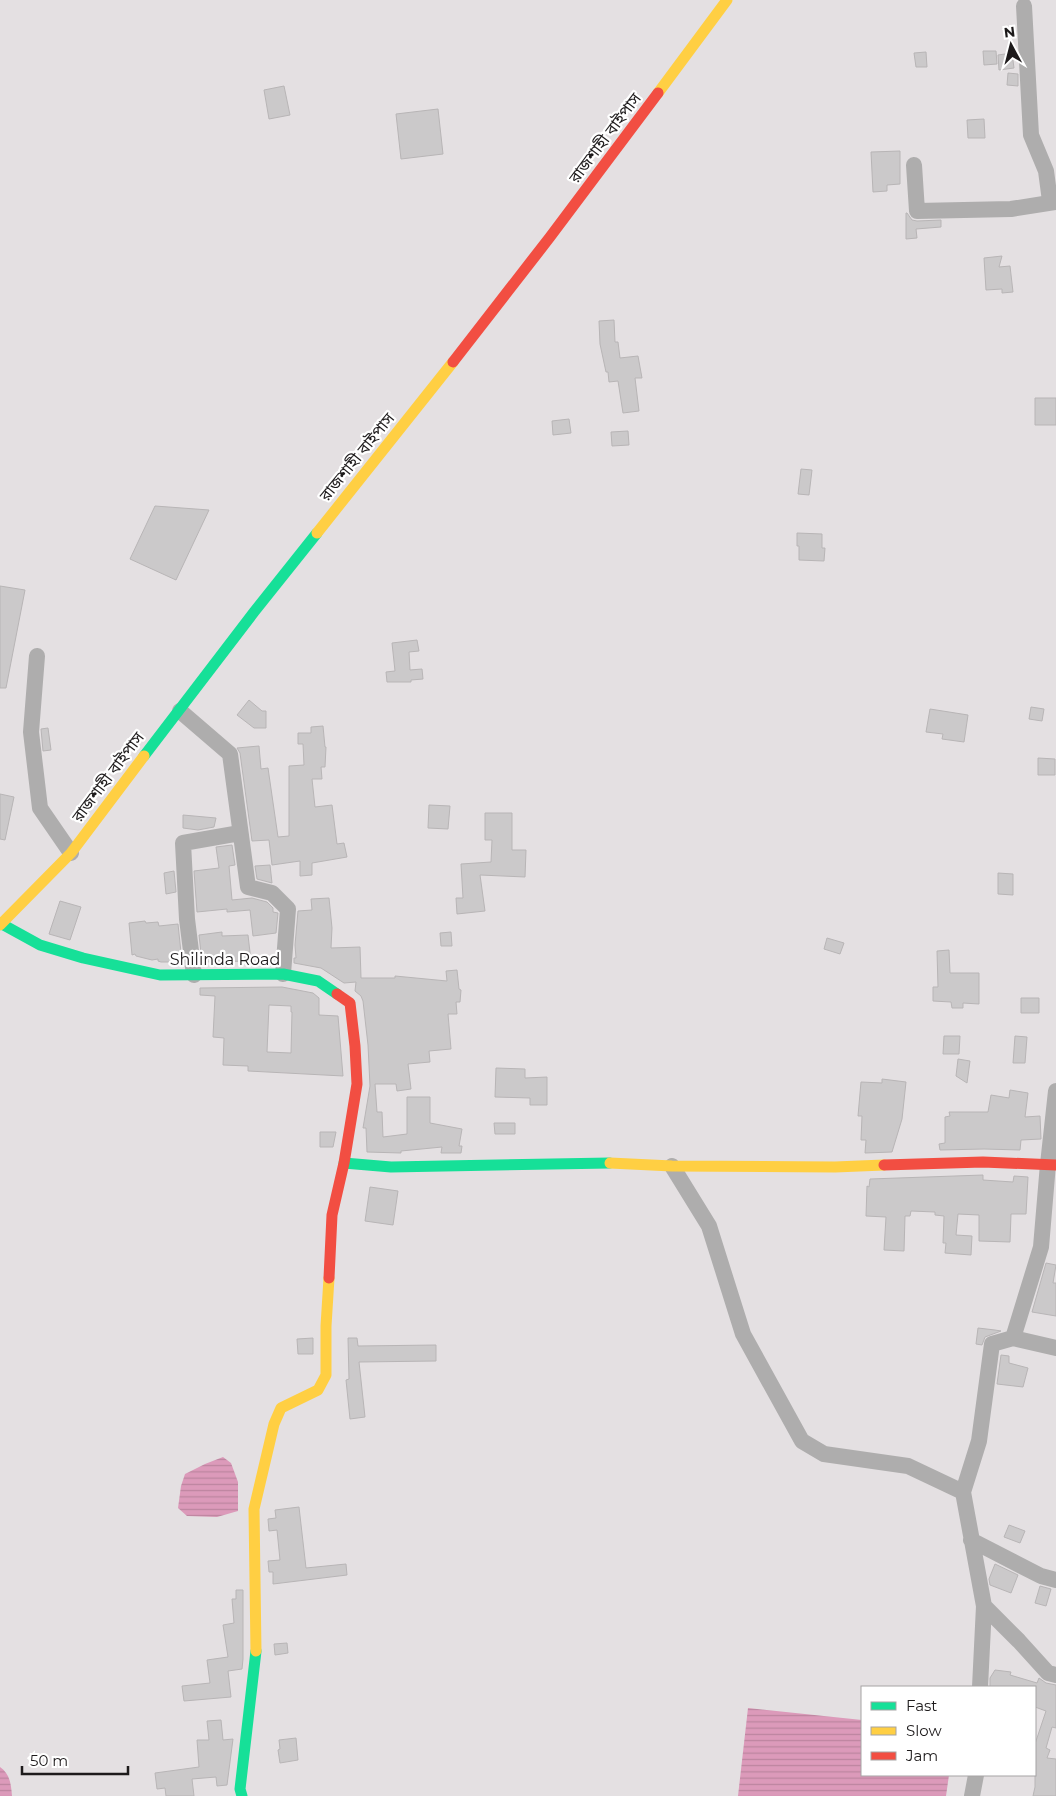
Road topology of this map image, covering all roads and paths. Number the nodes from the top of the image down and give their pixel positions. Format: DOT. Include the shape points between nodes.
graph roads {
  1 [pos="727,0"];
  2 [pos="1024,6"];
  3 [pos="914,164"];
  4 [pos="1053,201"];
  5 [pos="37,656"];
  6 [pos="180,711"];
  7 [pos="240,833"];
  8 [pos="70,853"];
  9 [pos="1,924"];
  10 [pos="283,974"];
  11 [pos="194,975"];
  12 [pos="1056,1091"];
  13 [pos="344,1163"];
  14 [pos="1052,1164"];
  15 [pos="672,1166"];
  16 [pos="1013,1338"];
  17 [pos="1056,1348"];
  18 [pos="962,1492"];
  19 [pos="971,1540"];
  20 [pos="1056,1580"];
  21 [pos="984,1606"];
  22 [pos="1056,1675"];
  23 [pos="980,1686"];
  24 [pos="976,1776"];
  25 [pos="242,1796"];
  26 [pos="972,1796"];
  1 -- 6 [label="main road, রাজশাহী বাইপাস" via="550,237 260,604"];
  2 -- 4 [label="street" via="1031,135 1046,170"];
  3 -- 4 [label="street" via="917,211 1011,209"];
  5 -- 8 [label="street" via="31,732 40,808"];
  6 -- 7 [label="street" via="230,754"];
  6 -- 8 [label="main road, রাজশাহী বাইপাস"];
  7 -- 10 [label="street" via="248,887 272,893 288,909"];
  7 -- 11 [label="street" via="183,843"];
  8 -- 9 [label="main road, রাজশাহী বাইপাস"];
  9 -- 11 [label="main road, Shilinda Road" via="40,945 83,958 160,975"];
  10 -- 11 [label="main road, Shilinda Road"];
  10 -- 13 [label="main road, Shilinda Road" via="318,981 350,1003 357,1084"];
  12 -- 14 [label="street"];
  13 -- 15 [label="main road" via="391,1166 601,1163"];
  13 -- 25 [label="main road" via="332,1215 326,1375 318,1390 281,1408 274,1424 254,1509 256,1660 240,1789"];
  14 -- 15 [label="main road"];
  14 -- 16 [label="street" via="1041,1247"];
  15 -- 18 [label="street" via="709,1226 743,1334 802,1441 824,1454 908,1466"];
  16 -- 17 [label="street"];
  16 -- 18 [label="street" via="992,1344 979,1441"];
  18 -- 19 [label="street"];
  19 -- 20 [label="street" via="1041,1576"];
  19 -- 21 [label="street"];
  21 -- 22 [label="street" via="1048,1673"];
  21 -- 23 [label="street"];
  24 -- 26 [label="street"];
}
